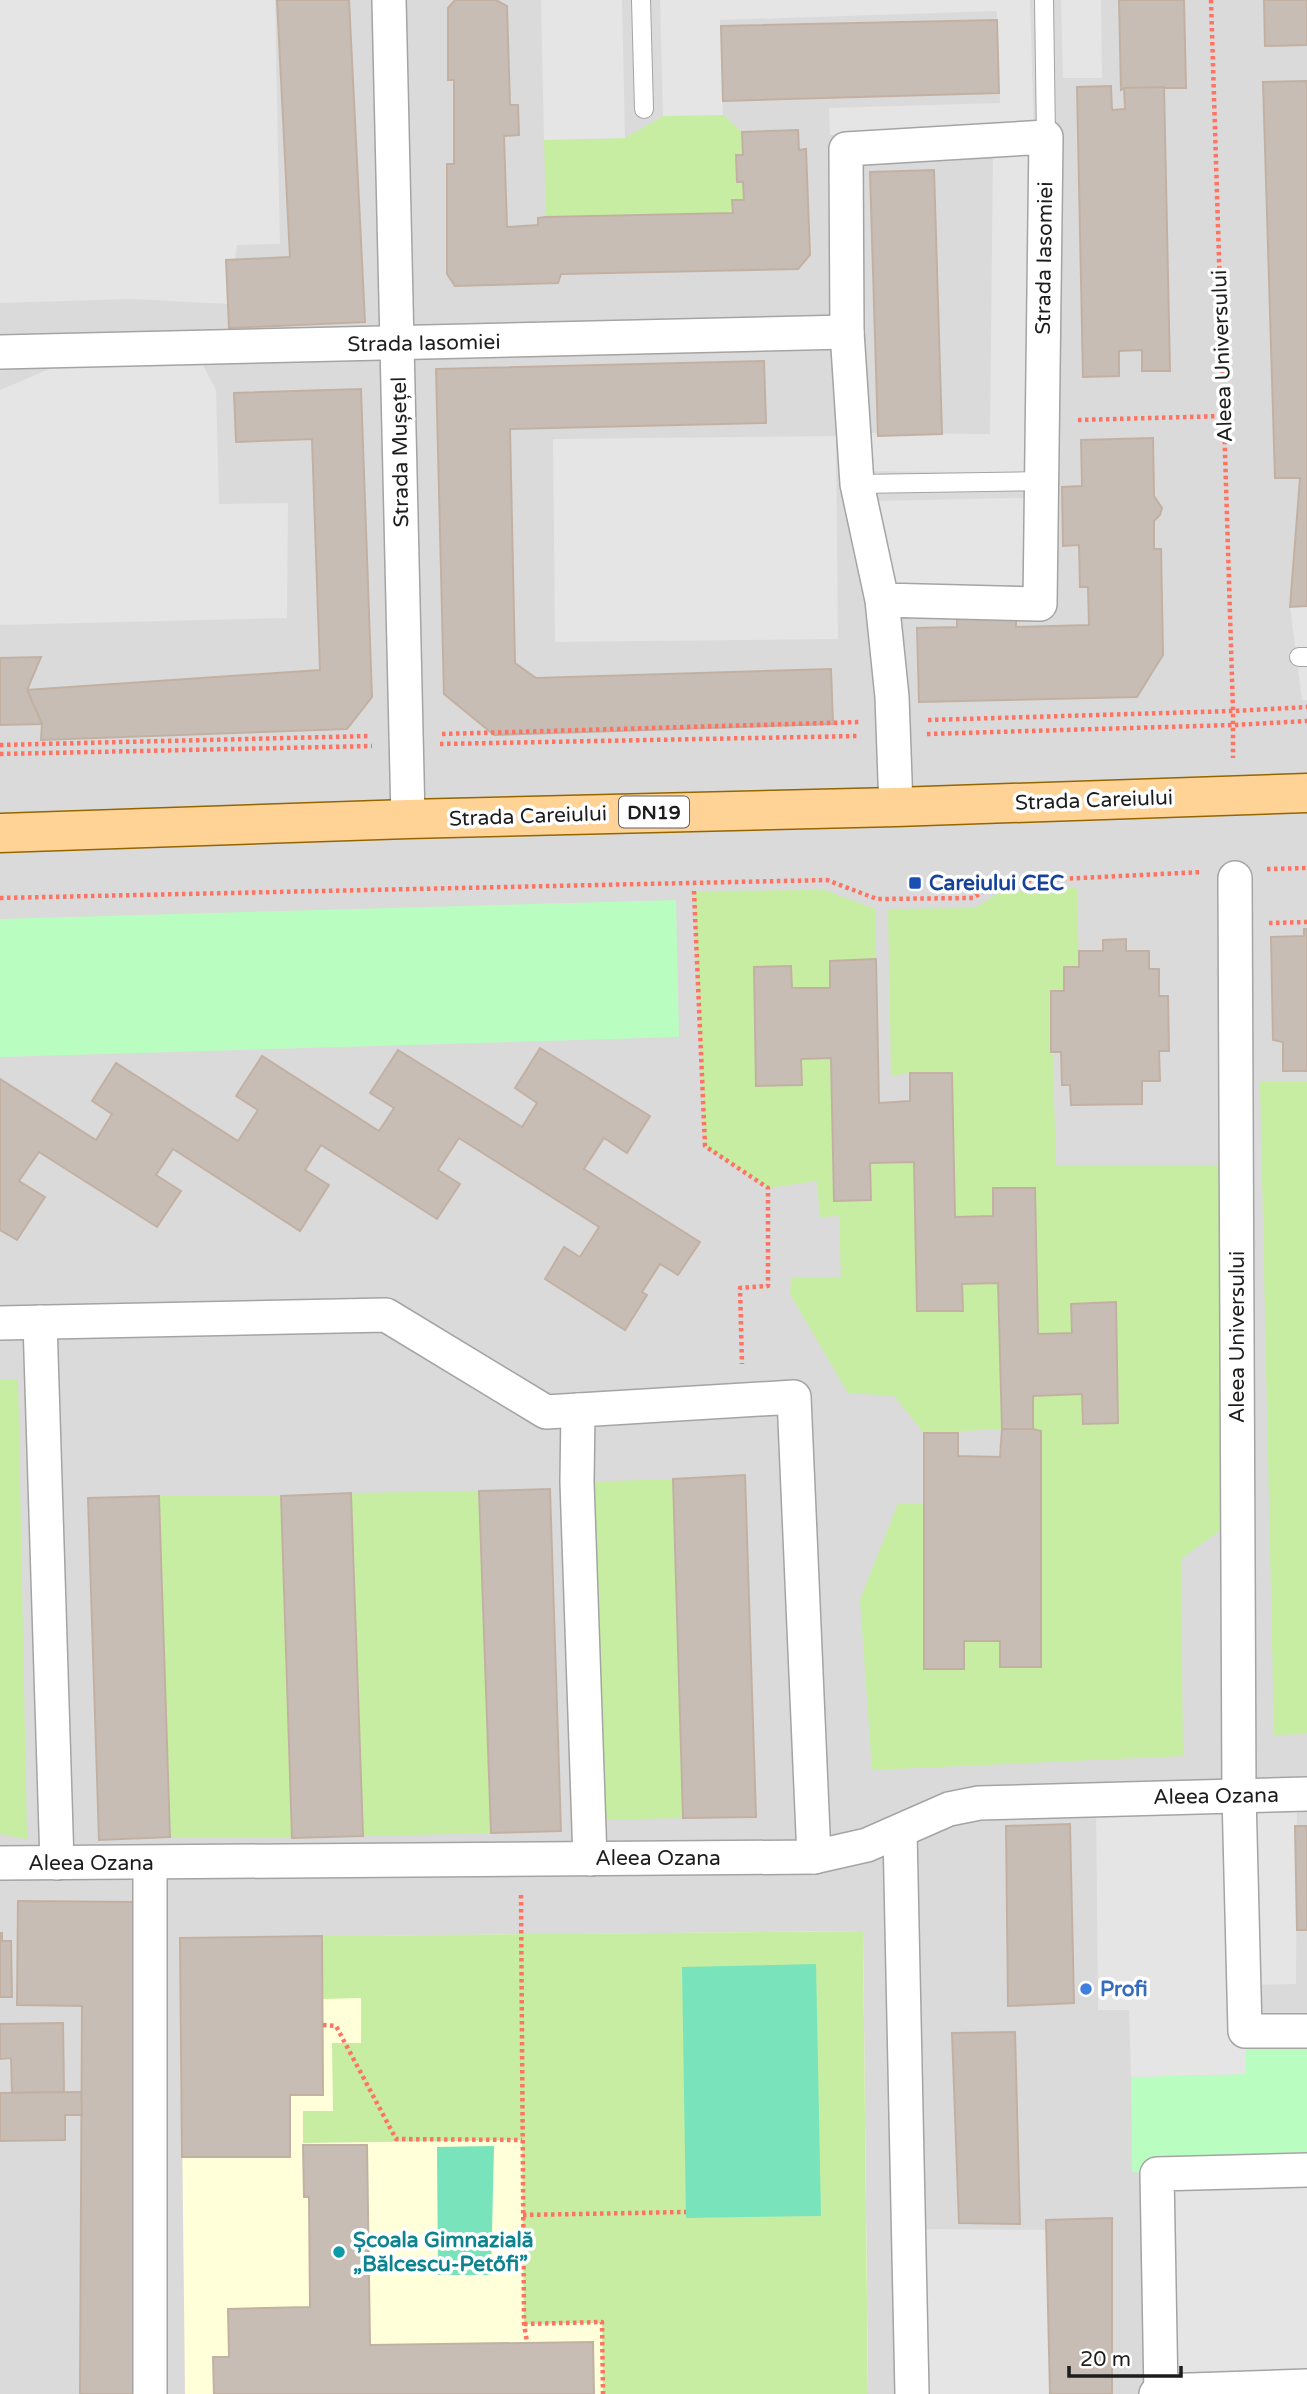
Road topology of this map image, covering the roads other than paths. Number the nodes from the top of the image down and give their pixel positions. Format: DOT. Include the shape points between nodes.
graph roads {
  1 [pos="389,0"];
  2 [pos="640,0"];
  3 [pos="1044,0"];
  4 [pos="645,109"];
  5 [pos="1046,136"];
  6 [pos="847,332"];
  7 [pos="397,344"];
  8 [pos="0,352"];
  9 [pos="1042,481"];
  10 [pos="858,485"];
  11 [pos="881,600"];
  12 [pos="1307,793"];
  13 [pos="896,807"];
  14 [pos="408,819"];
  15 [pos="0,833"];
  16 [pos="1234,873"];
  17 [pos="0,1322"];
  18 [pos="40,1322"];
  19 [pos="578,1410"];
  20 [pos="1307,1794"];
  21 [pos="1239,1796"];
  22 [pos="901,1832"];
  23 [pos="814,1857"];
  24 [pos="590,1859"];
  25 [pos="0,1863"];
  26 [pos="57,1863"];
  27 [pos="150,1863"];
  28 [pos="1307,2031"];
  29 [pos="1307,2170"];
  30 [pos="1307,2386"];
  31 [pos="1160,2393"];
  32 [pos="150,2394"];
  33 [pos="912,2394"];
  1 -- 7 [label="street, Strada Mușețel"];
  2 -- 4 [label="lane"];
  3 -- 5 [label="lane"];
  5 -- 6 [label="street" via="846,149"];
  5 -- 9 [label="street, Strada Iasomiei"];
  6 -- 7 [label="street, Strada Iasomiei"];
  6 -- 10 [label="street"];
  7 -- 8 [label="street, Strada Iasomiei"];
  7 -- 14 [label="street, Strada Mușețel"];
  9 -- 10 [label="lane"];
  9 -- 11 [label="street, Strada Iasomiei" via="1040,604"];
  10 -- 11 [label="street"];
  11 -- 13 [label="street" via="894,728"];
  12 -- 13 [label="main road, Strada Careiului / DN19"];
  13 -- 14 [label="main road, Strada Careiului / DN19"];
  14 -- 15 [label="main road, Strada Careiului / DN19"];
  16 -- 21 [label="street, Aleea Universului"];
  17 -- 18 [label="street"];
  18 -- 19 [label="street" via="386,1315 546,1412"];
  18 -- 26 [label="street"];
  19 -- 23 [label="street" via="794,1397"];
  19 -- 24 [label="street"];
  20 -- 21 [label="street, Aleea Ozana"];
  21 -- 22 [label="street, Aleea Ozana" via="979,1803 949,1809"];
  21 -- 28 [label="street, Aleea Universului" via="1245,2031"];
  22 -- 23 [label="street, Aleea Ozana"];
  22 -- 33 [label="street"];
  23 -- 24 [label="street, Aleea Ozana"];
  24 -- 27 [label="street, Aleea Ozana"];
  25 -- 26 [label="street, Aleea Ozana"];
  26 -- 27 [label="street, Aleea Ozana"];
  27 -- 32 [label="street"];
  29 -- 31 [label="street" via="1157,2174"];
  30 -- 31 [label="street"];
}
